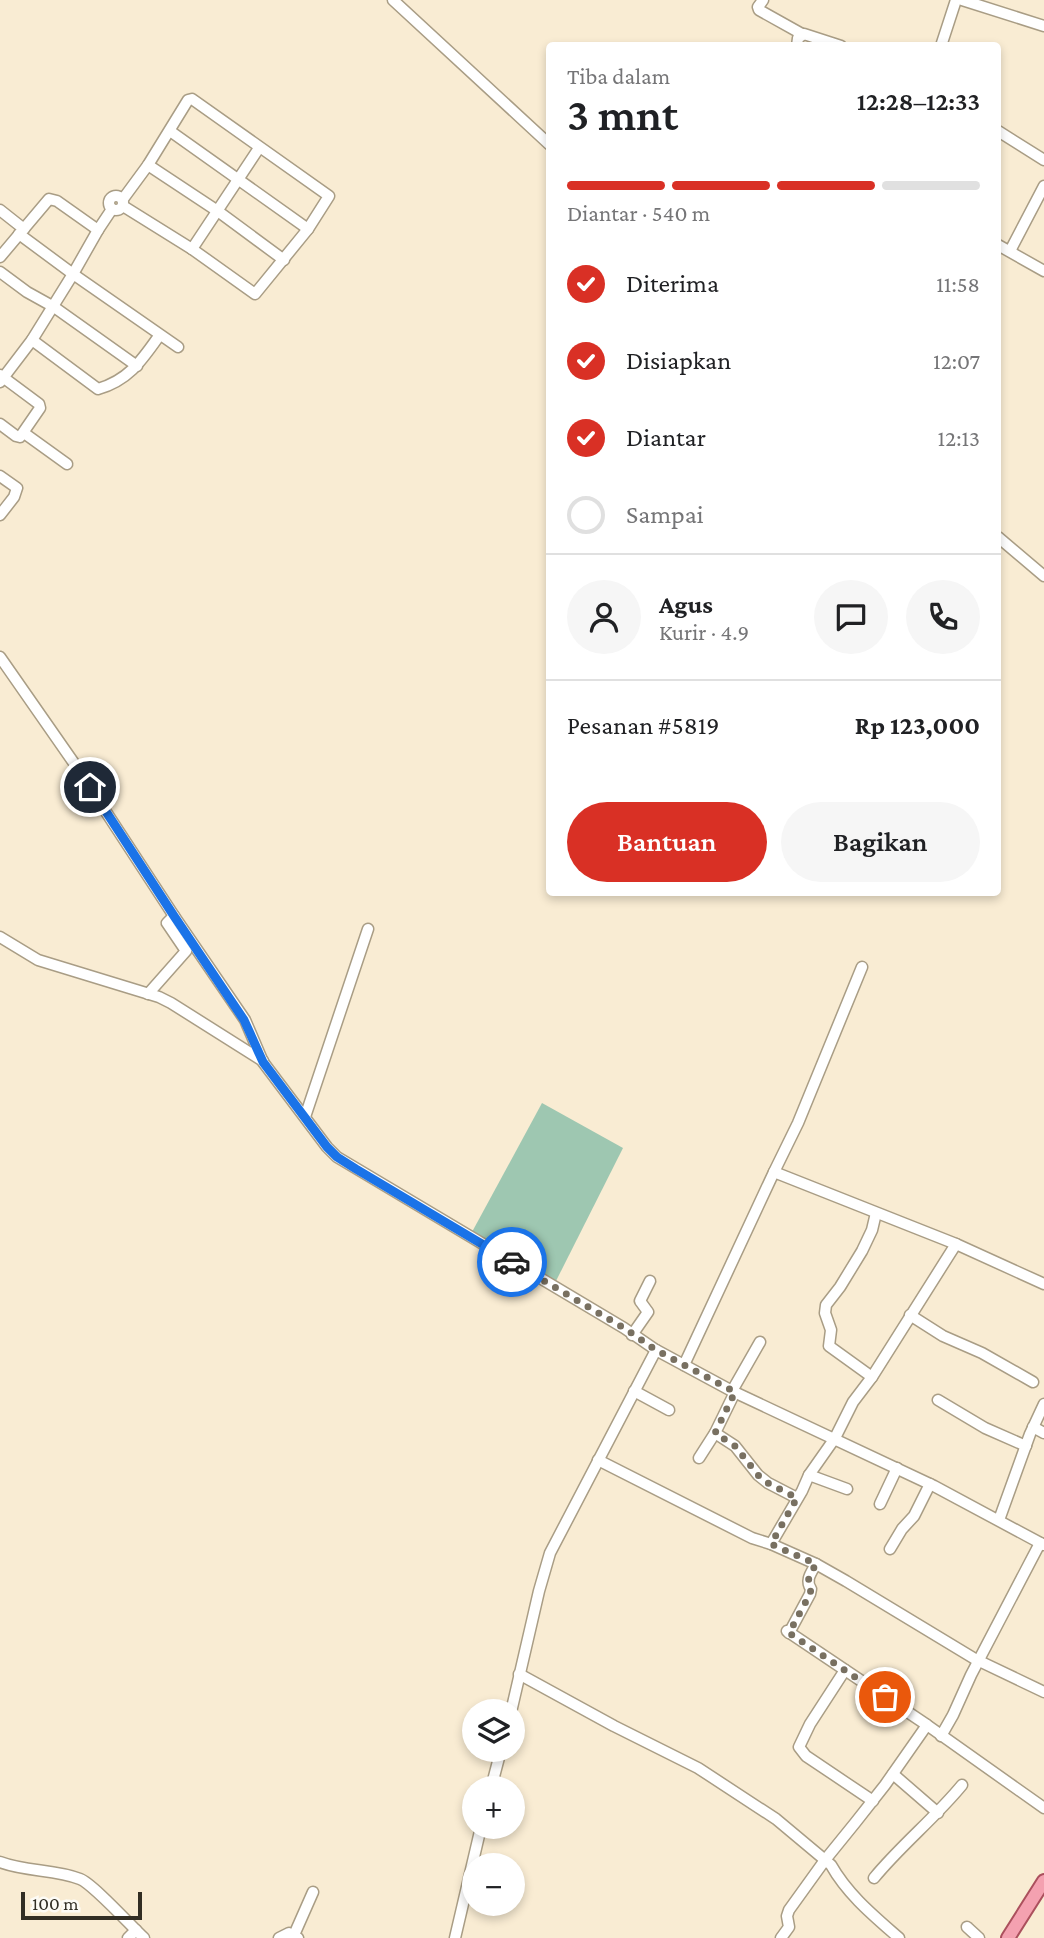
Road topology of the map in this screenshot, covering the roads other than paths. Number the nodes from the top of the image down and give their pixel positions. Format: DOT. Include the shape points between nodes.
graph roads {
  1 [pos="393,0"];
  2 [pos="763,0"];
  3 [pos="956,0"];
  4 [pos="962,0"];
  5 [pos="1044,26"];
  6 [pos="802,34"];
  7 [pos="798,42"];
  8 [pos="830,42"];
  9 [pos="943,42"];
  10 [pos="170,131"];
  11 [pos="1001,133"];
  12 [pos="546,141"];
  13 [pos="259,148"];
  14 [pos="1044,160"];
  15 [pos="149,166"];
  16 [pos="239,181"];
  17 [pos="1044,186"];
  18 [pos="119,205"];
  19 [pos="0,210"];
  20 [pos="219,212"];
  21 [pos="308,229"];
  22 [pos="98,230"];
  23 [pos="22,232"];
  24 [pos="1001,246"];
  25 [pos="192,249"];
  26 [pos="1010,251"];
  27 [pos="0,257"];
  28 [pos="285,260"];
  29 [pos="1044,271"];
  30 [pos="0,272"];
  31 [pos="74,274"];
  32 [pos="54,307"];
  33 [pos="159,336"];
  34 [pos="32,340"];
  35 [pos="178,348"];
  36 [pos="137,366"];
  37 [pos="1,379"];
  38 [pos="0,424"];
  39 [pos="24,433"];
  40 [pos="67,464"];
  41 [pos="0,476"];
  42 [pos="0,515"];
  43 [pos="1001,540"];
  44 [pos="1044,576"];
  45 [pos="0,657"];
  46 [pos="174,916"];
  47 [pos="368,929"];
  48 [pos="0,937"];
  49 [pos="862,967"];
  50 [pos="148,994"];
  51 [pos="263,1062"];
  52 [pos="305,1117"];
  53 [pos="774,1172"];
  54 [pos="876,1213"];
  55 [pos="956,1244"];
  56 [pos="650,1281"];
  57 [pos="1044,1284"];
  58 [pos="910,1315"];
  59 [pos="635,1336"];
  60 [pos="760,1342"];
  61 [pos="653,1348"];
  62 [pos="684,1365"];
  63 [pos="872,1377"];
  64 [pos="1033,1382"];
  65 [pos="634,1391"];
  66 [pos="733,1391"];
  67 [pos="938,1400"];
  68 [pos="1044,1404"];
  69 [pos="669,1410"];
  70 [pos="1033,1427"];
  71 [pos="715,1433"];
  72 [pos="1044,1433"];
  73 [pos="835,1438"];
  74 [pos="1026,1446"];
  75 [pos="699,1458"];
  76 [pos="598,1460"];
  77 [pos="897,1468"];
  78 [pos="809,1475"];
  79 [pos="930,1484"];
  80 [pos="847,1489"];
  81 [pos="797,1498"];
  82 [pos="880,1504"];
  83 [pos="999,1520"];
  84 [pos="771,1544"];
  85 [pos="1042,1544"];
  86 [pos="890,1549"];
  87 [pos="816,1564"];
  88 [pos="979,1660"];
  89 [pos="845,1670"];
  90 [pos="519,1674"];
  91 [pos="1044,1692"];
  92 [pos="513,1699"];
  93 [pos="927,1725"];
  94 [pos="941,1736"];
  95 [pos="893,1774"];
  96 [pos="962,1785"];
  97 [pos="873,1801"];
  98 [pos="1044,1808"];
  99 [pos="938,1813"];
  100 [pos="478,1839"];
  101 [pos="825,1860"];
  102 [pos="0,1862"];
  103 [pos="874,1878"];
  104 [pos="1044,1881"];
  105 [pos="313,1892"];
  106 [pos="967,1927"];
  107 [pos="136,1930"];
  108 [pos="296,1936"];
  109 [pos="128,1938"];
  110 [pos="144,1938"];
  111 [pos="279,1938"];
  112 [pos="456,1938"];
  113 [pos="781,1938"];
  114 [pos="899,1938"];
  115 [pos="979,1938"];
  116 [pos="1008,1938"];
  1 -- 12 [label="street"];
  2 -- 6 [label="street" via="759,10"];
  3 -- 9 [label="street"];
  4 -- 5 [label="street"];
  6 -- 7 [label="street"];
  6 -- 8 [label="street"];
  10 -- 13 [label="street" via="193,99"];
  10 -- 15 [label="street"];
  10 -- 16 [label="street"];
  11 -- 14 [label="street"];
  13 -- 16 [label="street"];
  13 -- 21 [label="street" via="329,196"];
  15 -- 18 [label="street"];
  15 -- 20 [label="street"];
  16 -- 20 [label="street"];
  16 -- 21 [label="street"];
  17 -- 26 [label="street"];
  18 -- 22 [label="street"];
  18 -- 25 [label="street"];
  19 -- 23 [label="street"];
  20 -- 25 [label="street"];
  20 -- 28 [label="street"];
  21 -- 28 [label="street"];
  22 -- 23 [label="street" via="53,199 47,200"];
  22 -- 31 [label="street"];
  23 -- 27 [label="street"];
  23 -- 31 [label="street"];
  24 -- 26 [label="street"];
  25 -- 28 [label="street" via="254,293"];
  26 -- 29 [label="street"];
  30 -- 32 [label="street"];
  31 -- 32 [label="street"];
  31 -- 33 [label="street"];
  32 -- 34 [label="street"];
  32 -- 36 [label="street"];
  33 -- 35 [label="street"];
  33 -- 36 [label="street"];
  34 -- 36 [label="street" via="96,389 129,375"];
  34 -- 37 [label="street"];
  37 -- 39 [label="street" via="39,404"];
  38 -- 39 [label="street" via="19,437"];
  39 -- 40 [label="street"];
  41 -- 42 [label="street" via="17,488"];
  43 -- 44 [label="street"];
  45 -- 46 [label="street"];
  46 -- 50 [label="street" via="167,923 186,951"];
  46 -- 51 [label="street" via="244,1020"];
  47 -- 52 [label="street"];
  48 -- 50 [label="street" via="38,960"];
  49 -- 53 [label="street"];
  50 -- 51 [label="street" via="171,1003"];
  51 -- 52 [label="street"];
  52 -- 59 [label="street" via="337,1157"];
  53 -- 54 [label="street"];
  53 -- 62 [label="street"];
  54 -- 55 [label="street"];
  54 -- 63 [label="street" via="862,1251 825,1310 830,1346"];
  55 -- 57 [label="street"];
  55 -- 58 [label="street"];
  56 -- 59 [label="street" via="640,1301 648,1312"];
  58 -- 63 [label="street"];
  58 -- 64 [label="street"];
  59 -- 61 [label="street"];
  60 -- 66 [label="street"];
  61 -- 62 [label="street"];
  61 -- 65 [label="street"];
  62 -- 66 [label="street"];
  63 -- 73 [label="street"];
  65 -- 69 [label="street"];
  65 -- 76 [label="street"];
  66 -- 71 [label="street"];
  66 -- 73 [label="street"];
  67 -- 74 [label="street"];
  68 -- 70 [label="street"];
  70 -- 72 [label="street"];
  70 -- 74 [label="street"];
  71 -- 75 [label="street"];
  71 -- 81 [label="street" via="735,1446 768,1483"];
  73 -- 77 [label="street"];
  73 -- 78 [label="street"];
  74 -- 83 [label="street"];
  76 -- 84 [label="street"];
  76 -- 90 [label="street" via="550,1553"];
  77 -- 79 [label="street"];
  77 -- 82 [label="street"];
  78 -- 80 [label="street"];
  78 -- 81 [label="street"];
  79 -- 83 [label="street"];
  79 -- 86 [label="street"];
  81 -- 84 [label="street"];
  83 -- 85 [label="street"];
  84 -- 87 [label="street"];
  85 -- 88 [label="street"];
  87 -- 88 [label="street"];
  87 -- 89 [label="street" via="807,1584 810,1594 788,1632"];
  88 -- 91 [label="street"];
  88 -- 94 [label="street"];
  89 -- 93 [label="street"];
  89 -- 97 [label="street" via="799,1747"];
  90 -- 92 [label="street"];
  90 -- 101 [label="street" via="698,1768 776,1819"];
  93 -- 94 [label="street"];
  93 -- 95 [label="street"];
  94 -- 98 [label="street"];
  95 -- 97 [label="street"];
  95 -- 99 [label="street"];
  96 -- 99 [label="street"];
  97 -- 101 [label="street"];
  99 -- 103 [label="street"];
  100 -- 112 [label="street"];
  101 -- 113 [label="street" via="787,1912 789,1927"];
  101 -- 114 [label="street" via="858,1901"];
  102 -- 107 [label="street" via="82,1880"];
  104 -- 116 [label="main road"];
  105 -- 108 [label="street"];
  106 -- 115 [label="street"];
  107 -- 109 [label="street"];
  107 -- 110 [label="street"];
  108 -- 111 [label="street" via="286,1933"];
}
